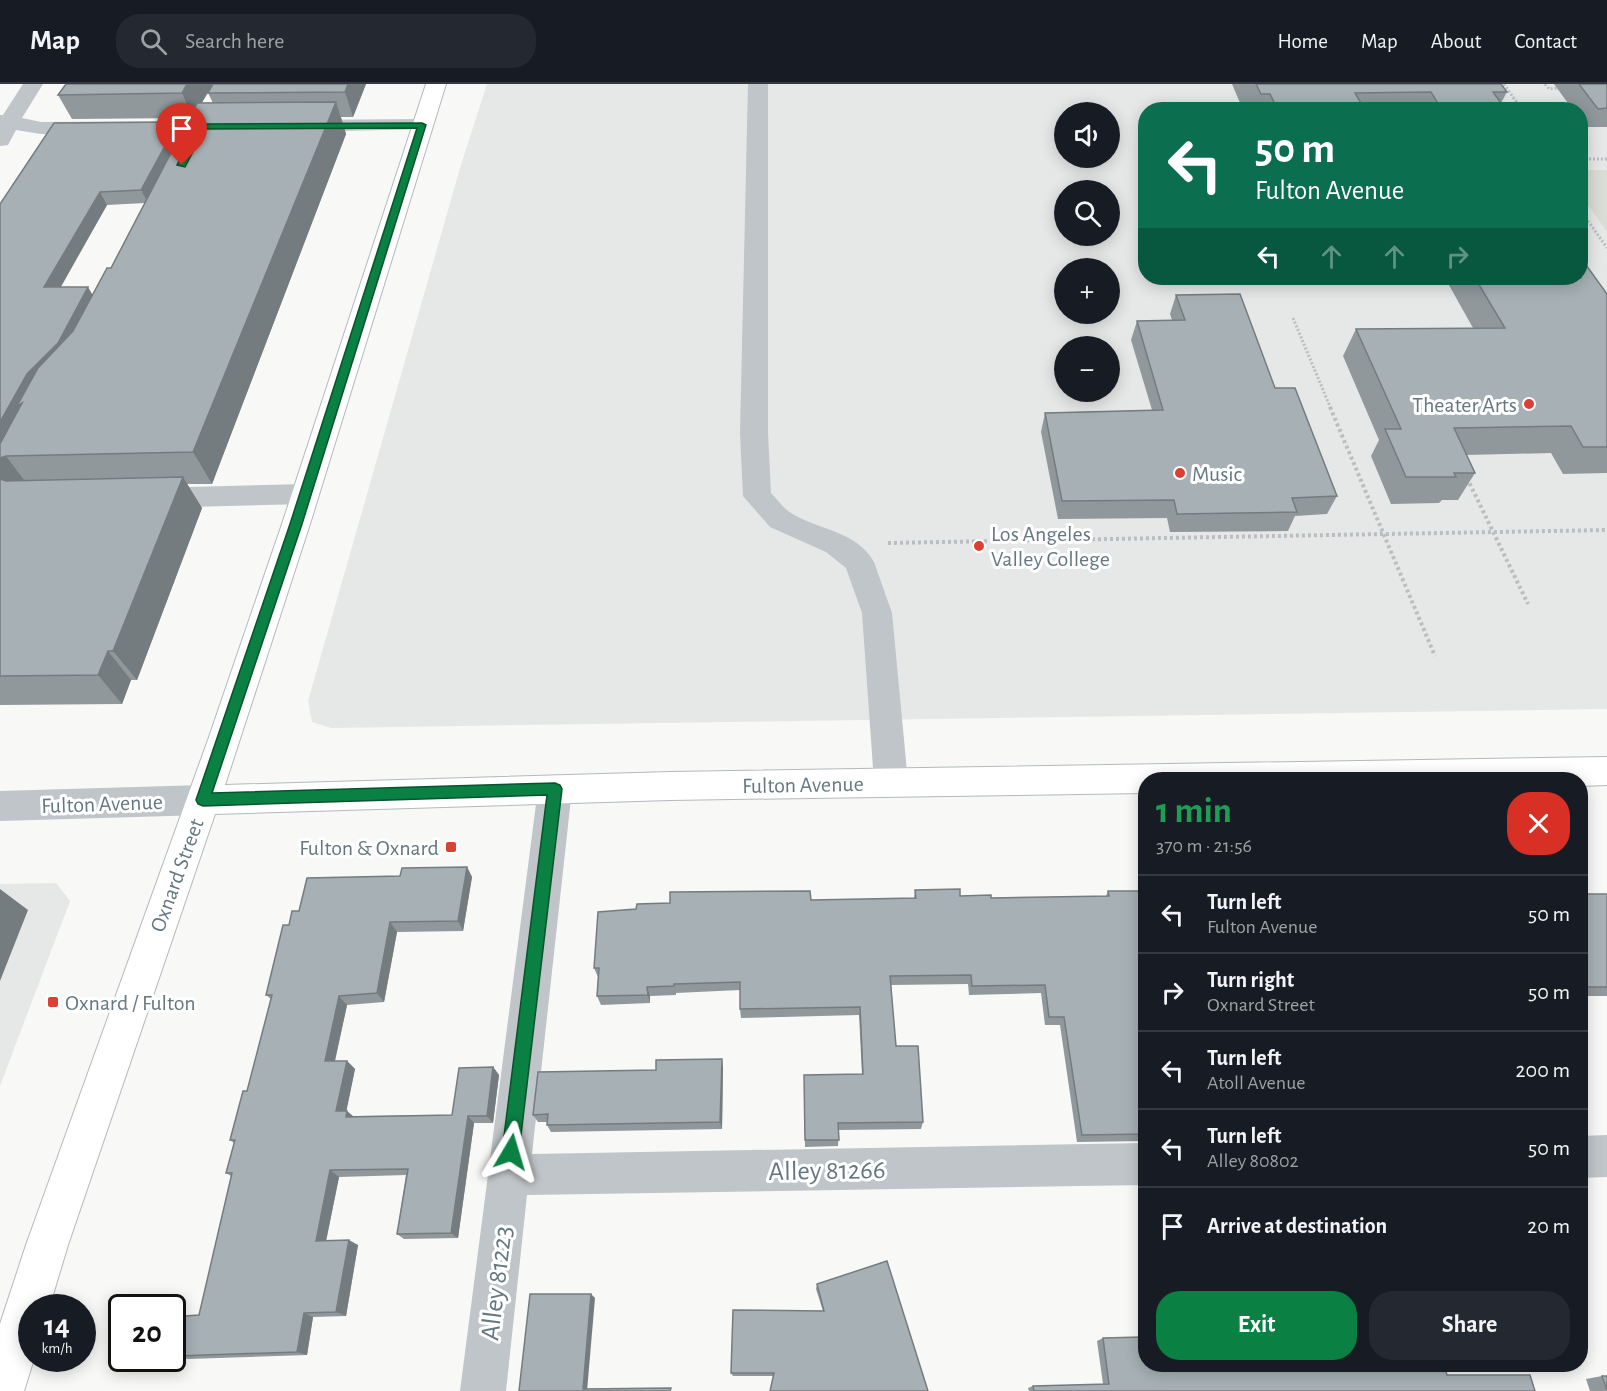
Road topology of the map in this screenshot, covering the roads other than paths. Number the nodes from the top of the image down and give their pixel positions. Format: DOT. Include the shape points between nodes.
graph roads {
  1 [pos="33,84"];
  2 [pos="436,84"];
  3 [pos="758,84"];
  4 [pos="422,125"];
  5 [pos="248,126"];
  6 [pos="282,126"];
  7 [pos="3,128"];
  8 [pos="305,494"];
  9 [pos="123,498"];
  10 [pos="1607,771"];
  11 [pos="1542,772"];
  12 [pos="1138,778"];
  13 [pos="891,782"];
  14 [pos="555,789"];
  15 [pos="203,800"];
  16 [pos="0,806"];
  17 [pos="1607,1156"];
  18 [pos="1588,1157"];
  19 [pos="1138,1164"];
  20 [pos="508,1175"];
  21 [pos="1,1391"];
  22 [pos="483,1391"];
  1 -- 7 [label="street"];
  2 -- 4 [label="main road, Oxnard Street"];
  3 -- 13 [label="street" via="754,433 757,496 780,520 836,544 859,562 877,613"];
  4 -- 6 [label="street"];
  4 -- 8 [label="main road, Oxnard Street"];
  5 -- 7 [label="street"];
  8 -- 9 [label="street"];
  8 -- 15 [label="main road, Oxnard Street"];
  10 -- 11 [label="main road, Fulton Avenue"];
  12 -- 13 [label="main road, Fulton Avenue"];
  13 -- 14 [label="main road, Fulton Avenue"];
  14 -- 15 [label="main road, Fulton Avenue"];
  14 -- 20 [label="street, Alley 81223"];
  15 -- 16 [label="street, Fulton Avenue"];
  15 -- 21 [label="main road, Oxnard Street" via="47,1245"];
  17 -- 18 [label="street"];
  19 -- 20 [label="street, Alley 81266"];
  20 -- 22 [label="street, Alley 81223"];
}
